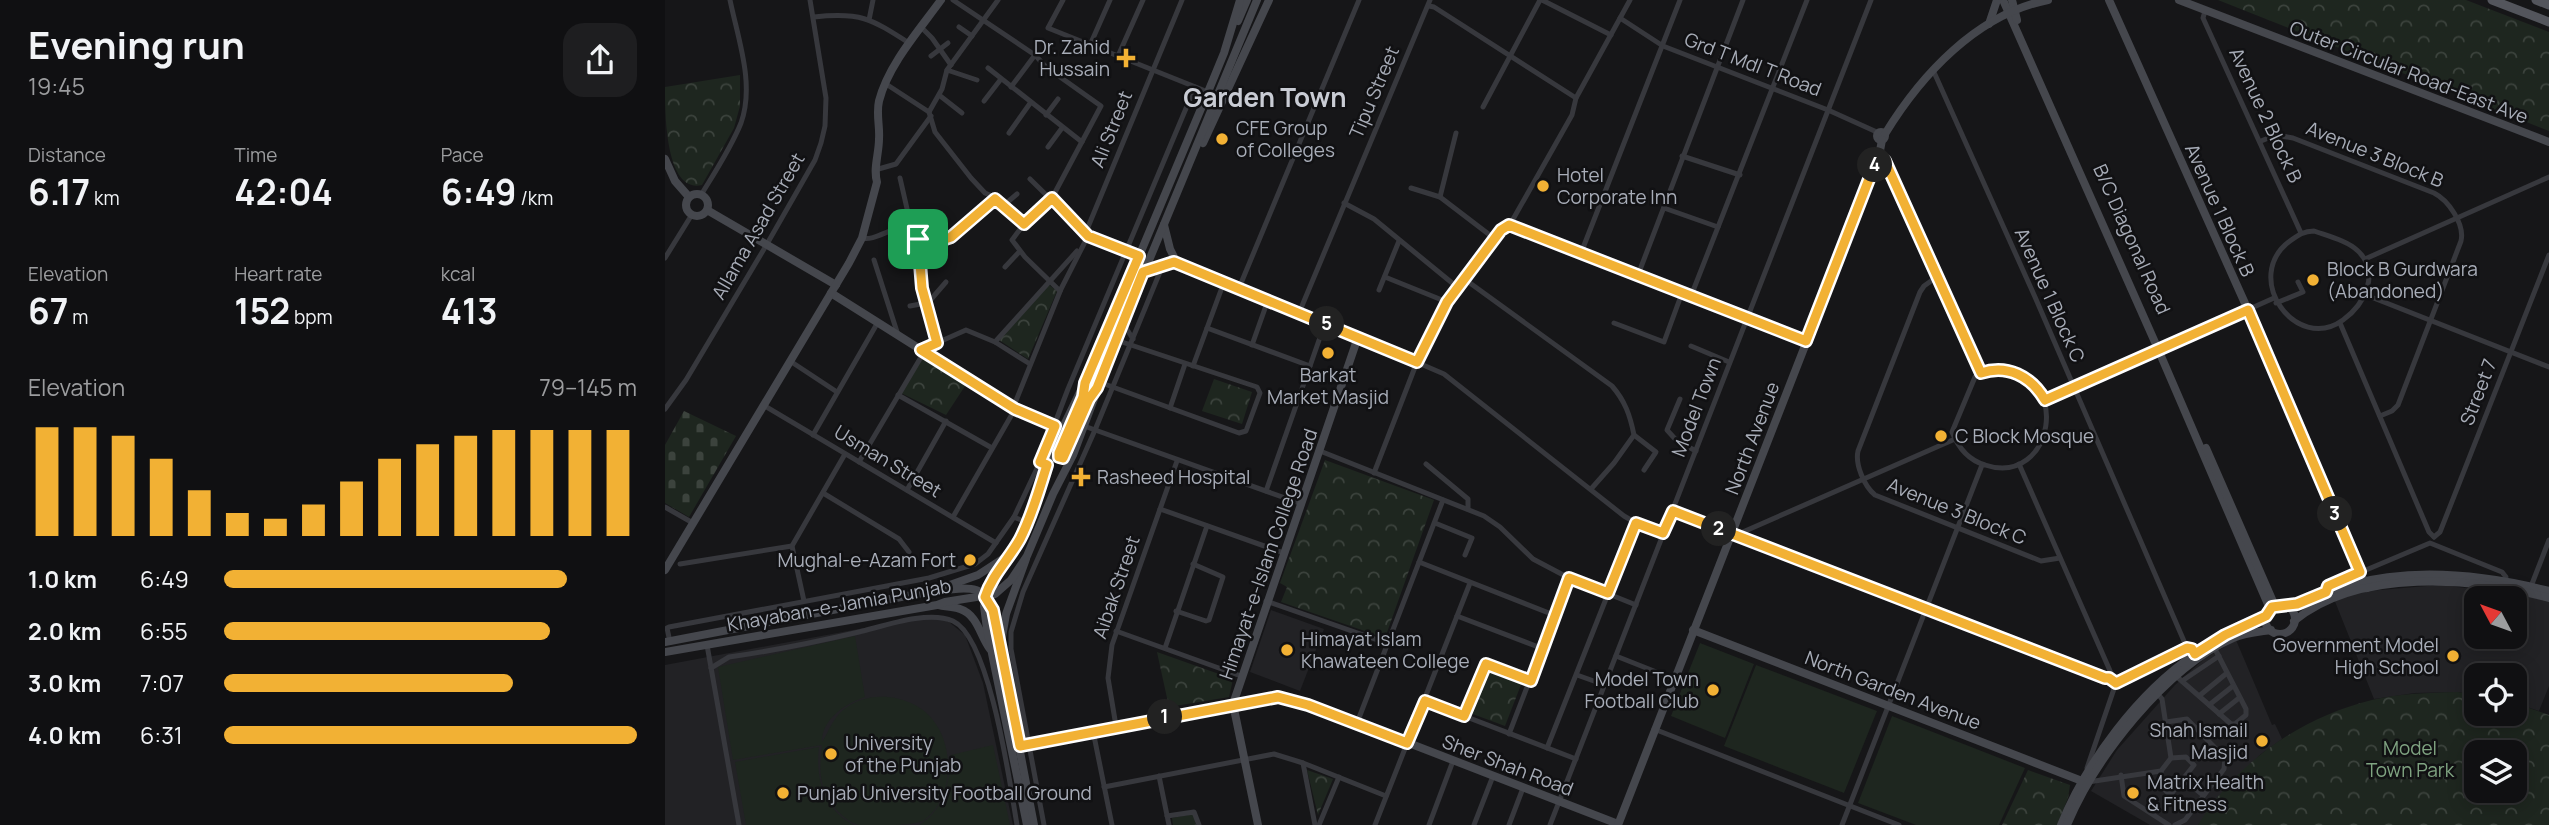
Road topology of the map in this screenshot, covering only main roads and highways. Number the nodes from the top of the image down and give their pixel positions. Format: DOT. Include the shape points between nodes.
graph roads {
  1 [pos="2491,0"];
  2 [pos="2536,0"];
  3 [pos="2549,5"];
  4 [pos="2549,22"];
  1 -- 4 [label="main road"];
  2 -- 3 [label="main road"];
}
